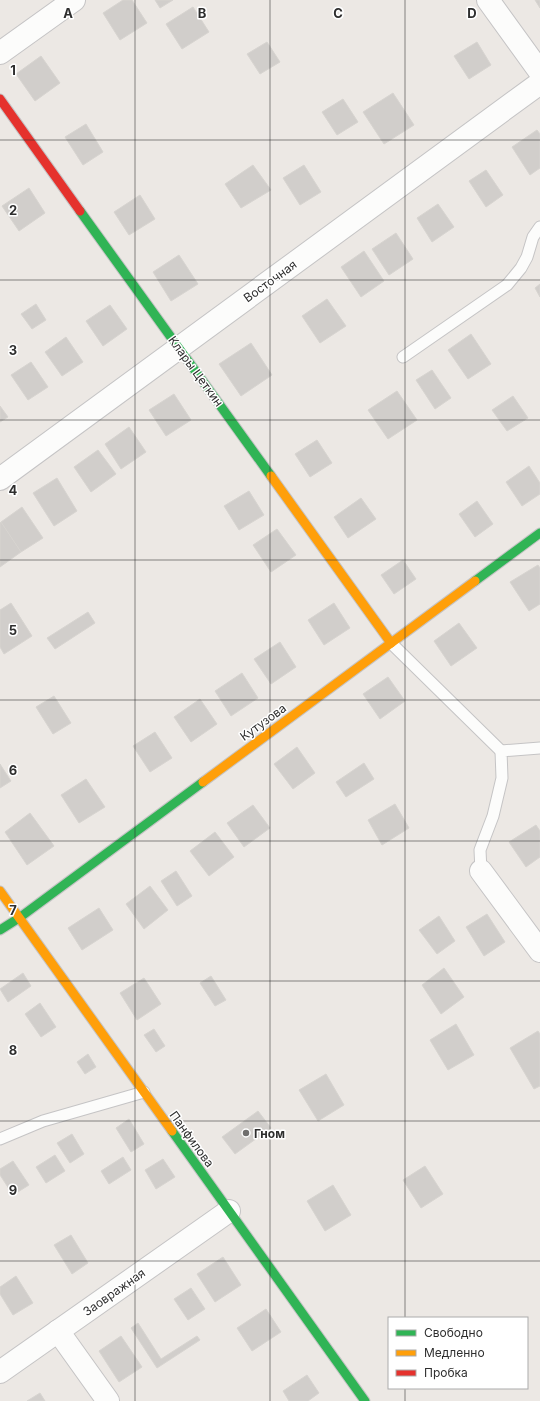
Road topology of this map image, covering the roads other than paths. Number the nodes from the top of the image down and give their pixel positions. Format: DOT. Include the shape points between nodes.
graph roads {
  1 [pos="74,0"];
  2 [pos="488,0"];
  3 [pos="0,53"];
  4 [pos="540,72"];
  5 [pos="540,83"];
  6 [pos="0,99"];
  7 [pos="540,227"];
  8 [pos="179,348"];
  9 [pos="403,357"];
  10 [pos="0,479"];
  11 [pos="540,533"];
  12 [pos="391,643"];
  13 [pos="540,748"];
  14 [pos="501,751"];
  15 [pos="481,871"];
  16 [pos="0,891"];
  17 [pos="19,918"];
  18 [pos="0,930"];
  19 [pos="540,951"];
  20 [pos="144,1092"];
  21 [pos="0,1138"];
  22 [pos="229,1211"];
  23 [pos="58,1331"];
  24 [pos="0,1372"];
  25 [pos="108,1401"];
  26 [pos="364,1401"];
  1 -- 3 [label="street"];
  2 -- 4 [label="street"];
  5 -- 8 [label="street, Восточная"];
  6 -- 8 [label="street, Клары Цеткин"];
  7 -- 9 [label="lane" via="533,237 521,268 507,285"];
  8 -- 10 [label="street, Восточная"];
  8 -- 12 [label="street, Клары Цеткин"];
  11 -- 12 [label="street, Кутузова"];
  12 -- 14 [label="lane"];
  12 -- 17 [label="street, Кутузова"];
  13 -- 14 [label="lane"];
  14 -- 15 [label="lane" via="502,778 493,816 480,850"];
  15 -- 19 [label="street"];
  16 -- 17 [label="street, Панфилова"];
  17 -- 18 [label="street, Кутузова"];
  17 -- 20 [label="street, Панфилова"];
  20 -- 21 [label="lane" via="43,1121"];
  20 -- 22 [label="street, Панфилова"];
  22 -- 23 [label="street, Заовражная"];
  22 -- 26 [label="street, Панфилова"];
  23 -- 24 [label="street, Заовражная"];
  23 -- 25 [label="street"];
}
